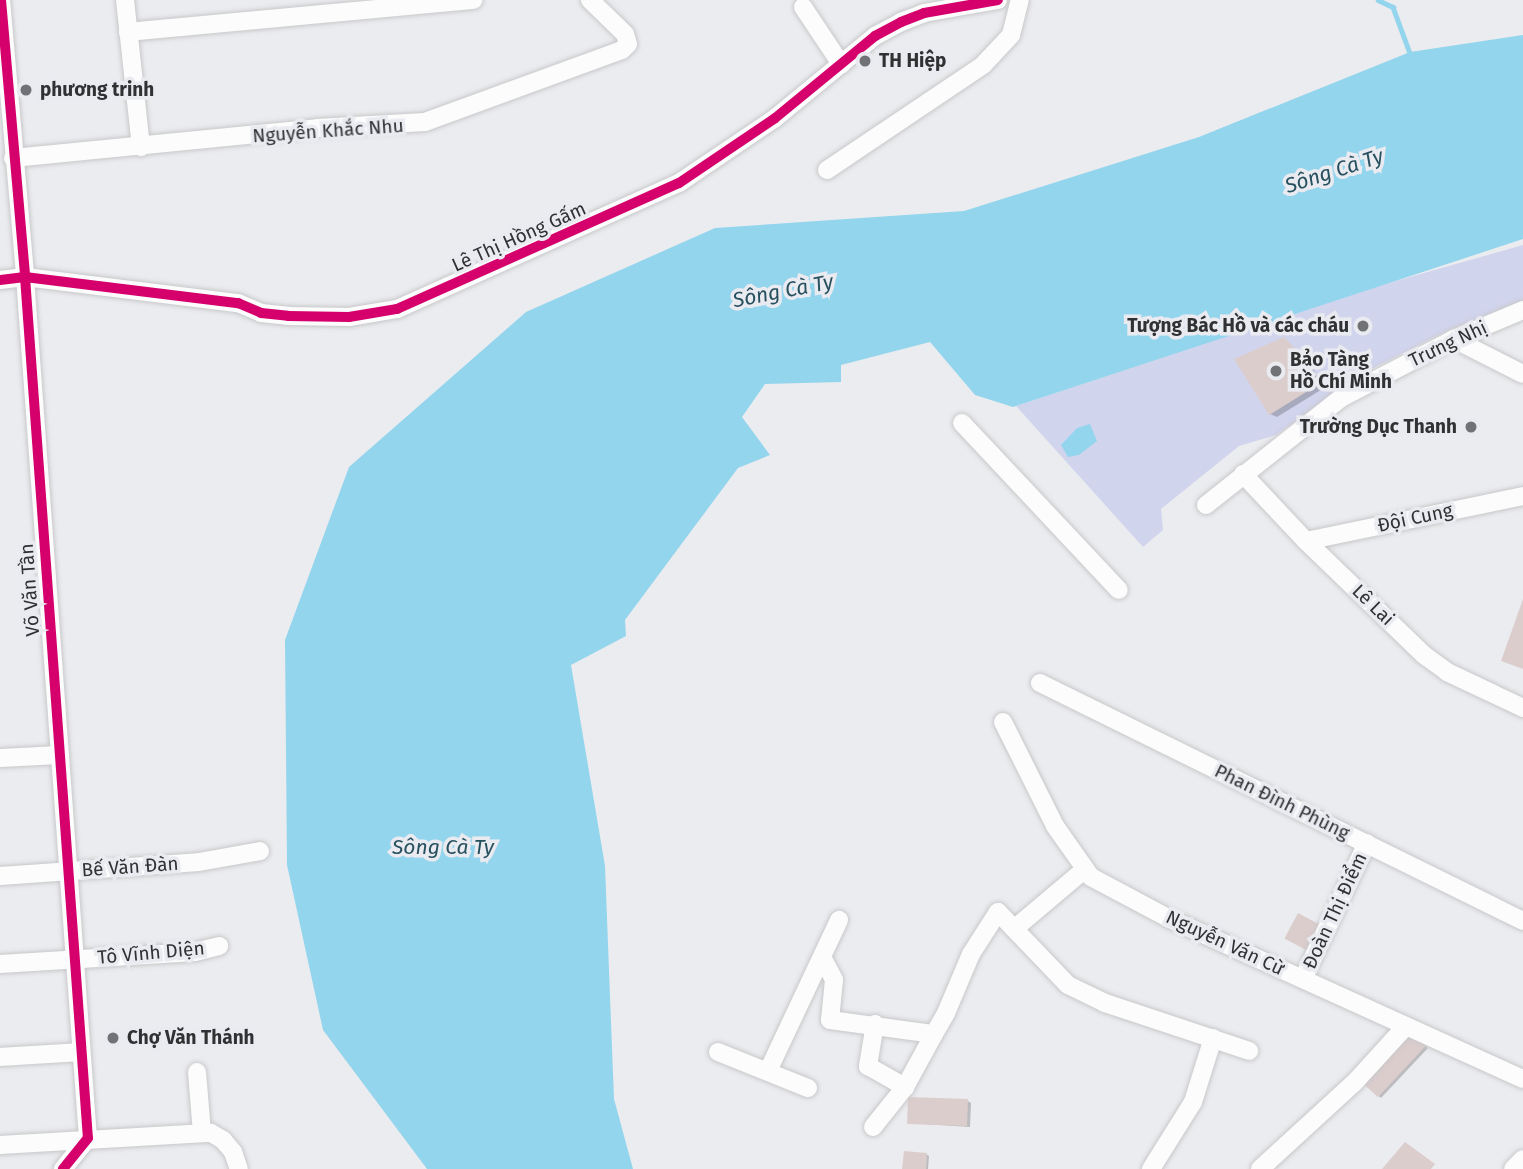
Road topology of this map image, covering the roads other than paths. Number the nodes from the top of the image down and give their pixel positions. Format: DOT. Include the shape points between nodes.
graph roads {
  1 [pos="1,0"];
  2 [pos="125,0"];
  3 [pos="474,0"];
  4 [pos="590,0"];
  5 [pos="998,0"];
  6 [pos="1020,0"];
  7 [pos="803,7"];
  8 [pos="128,32"];
  9 [pos="841,64"];
  10 [pos="141,147"];
  11 [pos="13,158"];
  12 [pos="827,170"];
  13 [pos="9,195"];
  14 [pos="25,277"];
  15 [pos="0,280"];
  16 [pos="1523,310"];
  17 [pos="1454,339"];
  18 [pos="1523,374"];
  19 [pos="962,423"];
  20 [pos="1243,474"];
  21 [pos="1523,496"];
  22 [pos="1206,505"];
  23 [pos="1306,541"];
  24 [pos="1119,590"];
  25 [pos="1040,683"];
  26 [pos="1523,708"];
  27 [pos="1003,722"];
  28 [pos="60,755"];
  29 [pos="0,758"];
  30 [pos="1367,844"];
  31 [pos="260,851"];
  32 [pos="1084,870"];
  33 [pos="68,871"];
  34 [pos="0,876"];
  35 [pos="839,920"];
  36 [pos="1523,921"];
  37 [pos="1014,929"];
  38 [pos="219,946"];
  39 [pos="822,957"];
  40 [pos="75,959"];
  41 [pos="0,964"];
  42 [pos="1303,979"];
  43 [pos="875,1024"];
  44 [pos="1406,1026"];
  45 [pos="934,1034"];
  46 [pos="1213,1038"];
  47 [pos="1249,1051"];
  48 [pos="82,1052"];
  49 [pos="718,1052"];
  50 [pos="0,1057"];
  51 [pos="768,1071"];
  52 [pos="197,1072"];
  53 [pos="1523,1079"];
  54 [pos="905,1087"];
  55 [pos="808,1088"];
  56 [pos="873,1127"];
  57 [pos="209,1134"];
  58 [pos="88,1138"];
  59 [pos="0,1145"];
  60 [pos="1523,1159"];
  61 [pos="63,1169"];
  62 [pos="239,1169"];
  63 [pos="1151,1169"];
  64 [pos="1260,1169"];
  65 [pos="1513,1169"];
  1 -- 11 [label="street, Võ Văn Tần"];
  2 -- 8 [label="street"];
  3 -- 8 [label="street"];
  4 -- 10 [label="street, Nguyễn Khắc Nhu" via="625,34 628,44 606,58 425,122"];
  5 -- 9 [label="street, Lê Thị Hồng Gấm" via="924,13 901,22"];
  6 -- 12 [label="street" via="1011,35 983,65"];
  7 -- 9 [label="street"];
  8 -- 10 [label="street"];
  9 -- 14 [label="street, Lê Thị Hồng Gấm" via="775,119 678,183 397,309 349,317 288,316 261,313 238,303"];
  10 -- 11 [label="street, Nguyễn Khắc Nhu"];
  11 -- 13 [label="street, Võ Văn Tần"];
  13 -- 14 [label="street, Võ Văn Tần"];
  14 -- 15 [label="street, Lê Thị Hồng Gấm"];
  14 -- 28 [label="street, Võ Văn Tần"];
  16 -- 17 [label="street, Trưng Nhị"];
  17 -- 18 [label="street"];
  17 -- 20 [label="street, Trưng Nhị" via="1342,398"];
  19 -- 24 [label="street"];
  20 -- 22 [label="street, Trưng Nhị"];
  20 -- 23 [label="street, Lê Lai"];
  21 -- 23 [label="street, Đội Cung"];
  23 -- 26 [label="street, Lê Lai" via="1424,655 1447,672"];
  25 -- 30 [label="street, Phan Đình Phùng"];
  27 -- 32 [label="street, Nguyễn Văn Cừ" via="1055,825"];
  28 -- 29 [label="street"];
  28 -- 33 [label="street, Võ Văn Tần"];
  30 -- 36 [label="street, Phan Đình Phùng"];
  30 -- 42 [label="street, Đoàn Thị Điểm"];
  31 -- 33 [label="street, Bế Văn Đàn" via="199,862"];
  32 -- 37 [label="street"];
  32 -- 42 [label="street, Nguyễn Văn Cừ" via="1168,918"];
  33 -- 34 [label="street, Bế Văn Đàn"];
  33 -- 40 [label="street, Võ Văn Tần"];
  35 -- 39 [label="street"];
  37 -- 45 [label="street" via="998,912 971,954"];
  37 -- 46 [label="street" via="1068,985 1105,1003"];
  38 -- 40 [label="street, Tô Vĩnh Diện" via="195,952"];
  39 -- 43 [label="street" via="834,980 830,1020"];
  39 -- 51 [label="street"];
  40 -- 41 [label="street, Tô Vĩnh Diện"];
  40 -- 48 [label="street, Võ Văn Tần"];
  42 -- 44 [label="street, Nguyễn Văn Cừ"];
  43 -- 45 [label="street"];
  43 -- 54 [label="street" via="868,1066"];
  44 -- 53 [label="street, Nguyễn Văn Cừ"];
  44 -- 64 [label="street" via="1335,1101"];
  45 -- 54 [label="street"];
  46 -- 47 [label="street"];
  46 -- 63 [label="street" via="1193,1102"];
  48 -- 50 [label="street"];
  48 -- 58 [label="street, Võ Văn Tần"];
  49 -- 51 [label="street"];
  51 -- 55 [label="street"];
  52 -- 57 [label="street"];
  54 -- 56 [label="street"];
  57 -- 58 [label="street"];
  57 -- 62 [label="street" via="233,1152"];
  58 -- 59 [label="street"];
  58 -- 61 [label="street"];
  60 -- 65 [label="street"];
}
